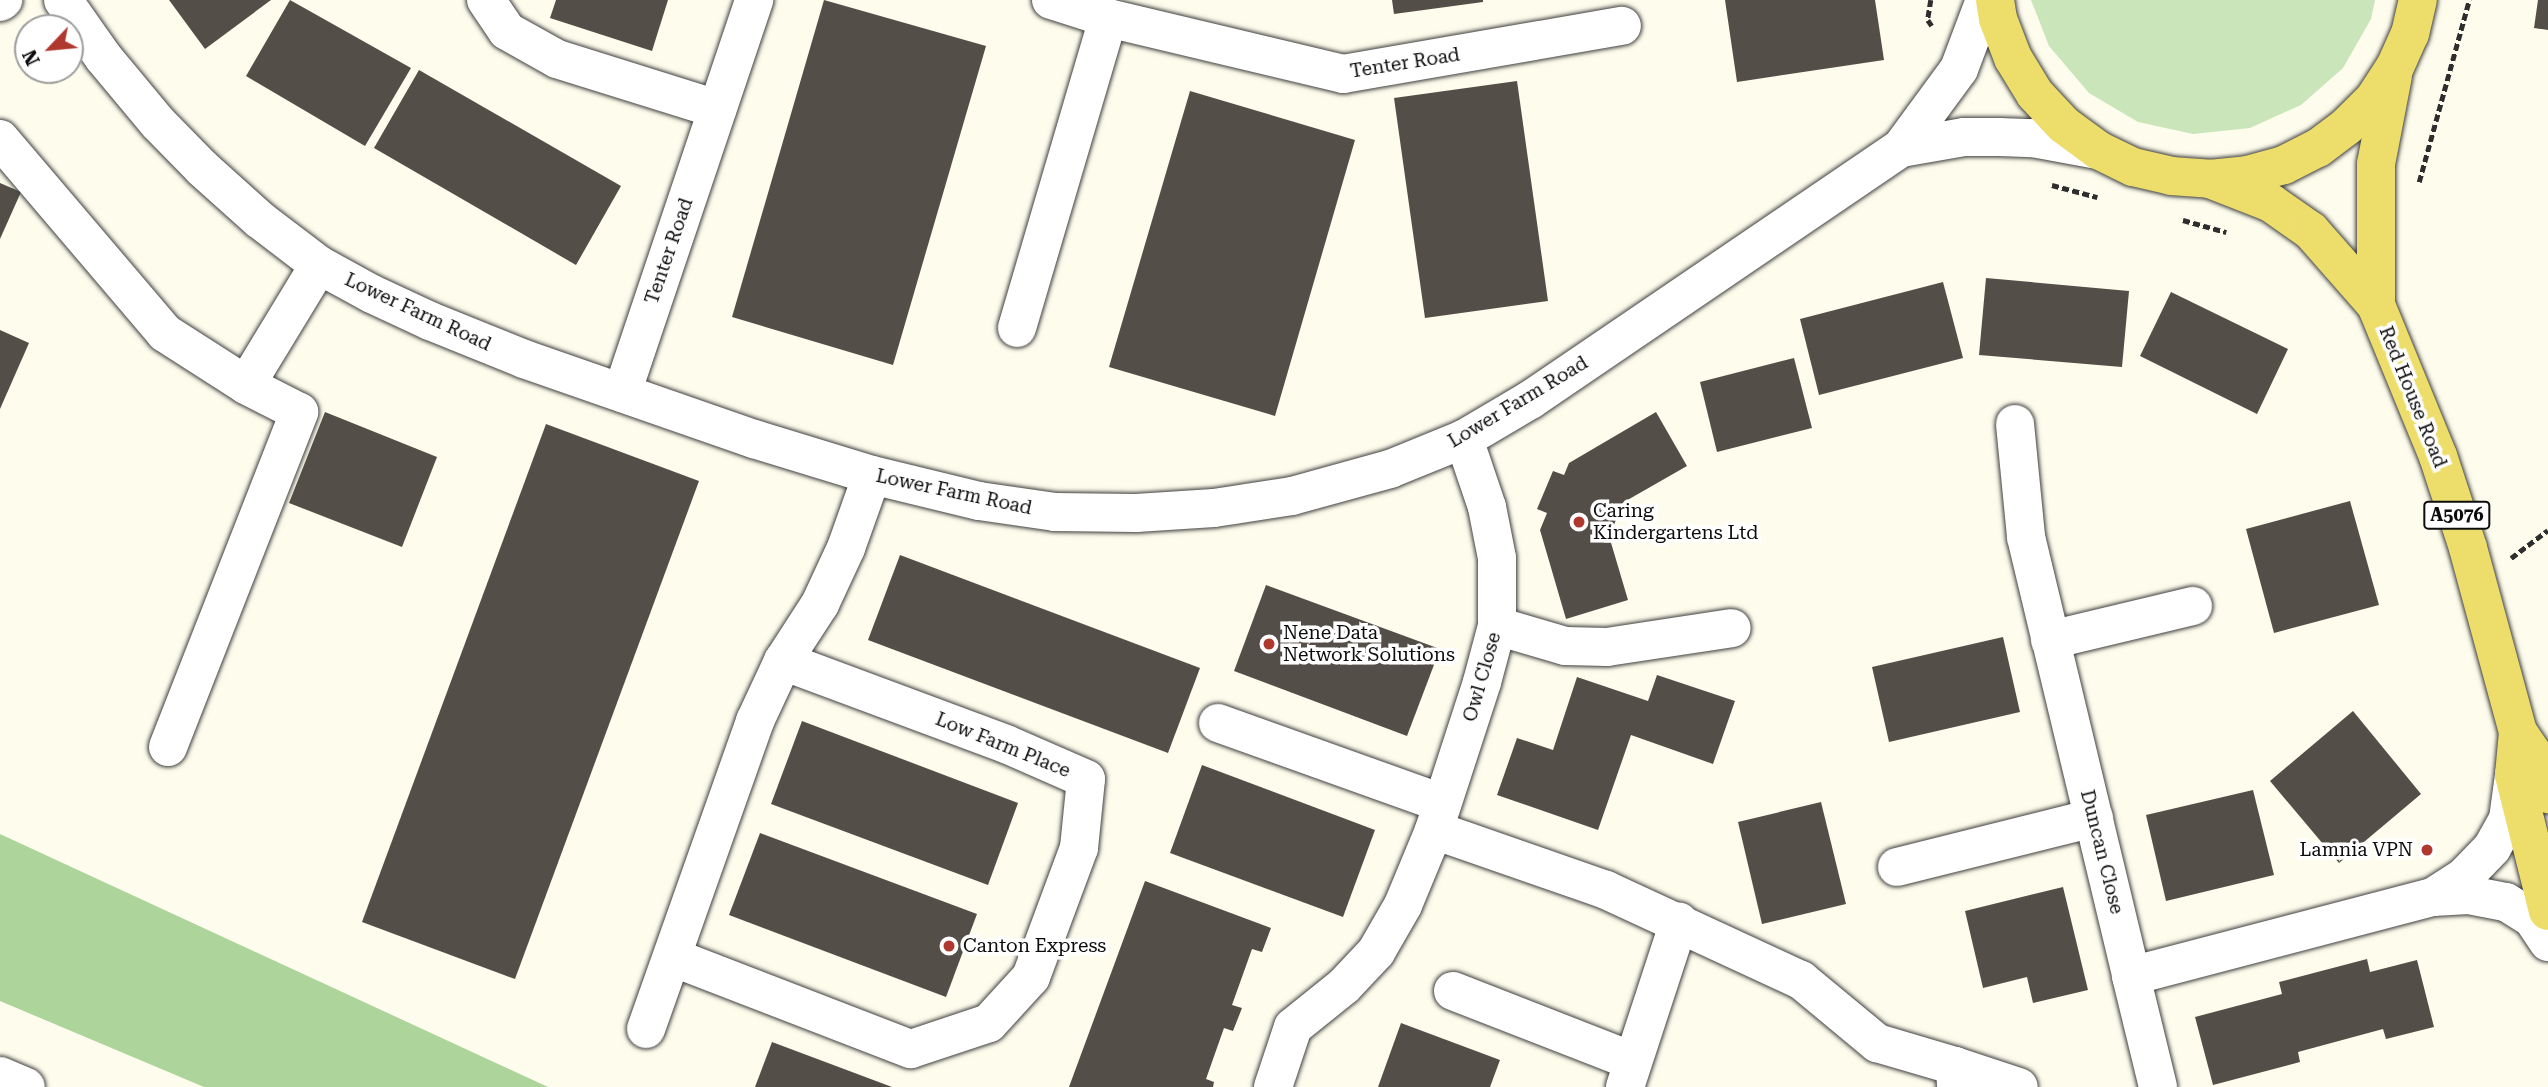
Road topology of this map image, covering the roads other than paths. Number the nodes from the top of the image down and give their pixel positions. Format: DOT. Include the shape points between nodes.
graph roads {
  1 [pos="63,0"];
  2 [pos="486,0"];
  3 [pos="754,0"];
  4 [pos="1051,0"];
  5 [pos="1985,0"];
  6 [pos="1995,0"];
  7 [pos="2418,0"];
  8 [pos="1108,18"];
  9 [pos="1622,26"];
  10 [pos="2395,68"];
  11 [pos="717,109"];
  12 [pos="0,139"];
  13 [pos="1901,148"];
  14 [pos="2098,150"];
  15 [pos="2210,179"];
  16 [pos="319,265"];
  17 [pos="2376,305"];
  18 [pos="1017,328"];
  19 [pos="246,385"];
  20 [pos="622,393"];
  21 [pos="2015,424"];
  22 [pos="1464,439"];
  23 [pos="872,475"];
  24 [pos="2193,606"];
  25 [pos="1497,626"];
  26 [pos="1732,628"];
  27 [pos="2050,640"];
  28 [pos="783,661"];
  29 [pos="1218,723"];
  30 [pos="2518,732"];
  31 [pos="168,747"];
  32 [pos="2514,775"];
  33 [pos="2548,794"];
  34 [pos="1438,817"];
  35 [pos="2094,818"];
  36 [pos="1897,867"];
  37 [pos="2432,897"];
  38 [pos="2548,911"];
  39 [pos="1679,922"];
  40 [pos="2548,942"];
  41 [pos="672,957"];
  42 [pos="2132,975"];
  43 [pos="1453,991"];
  44 [pos="646,1030"];
  45 [pos="1629,1074"];
  46 [pos="0,1076"];
  47 [pos="1955,1077"];
  48 [pos="26,1087"];
  49 [pos="1273,1087"];
  50 [pos="2019,1087"];
  51 [pos="2158,1087"];
  1 -- 16 [label="street, Lower Farm Road" via="158,123 260,220"];
  2 -- 11 [label="street" via="507,30 557,59"];
  3 -- 11 [label="street, Tenter Road"];
  4 -- 8 [label="street, Tenter Road"];
  5 -- 13 [label="street" via="1959,69"];
  6 -- 14 [label="main road" via="2013,58 2035,94 2064,125"];
  7 -- 10 [label="main road"];
  8 -- 9 [label="street, Tenter Road" via="1343,74"];
  8 -- 18 [label="street"];
  10 -- 15 [label="main road" via="2374,99 2318,148 2260,172"];
  10 -- 17 [label="main road, Red House Road / A5076" via="2376,164"];
  11 -- 20 [label="street, Tenter Road"];
  12 -- 19 [label="street" via="165,333"];
  13 -- 14 [label="street" via="1964,137 1999,137"];
  13 -- 22 [label="street, Lower Farm Road" via="1530,400"];
  14 -- 15 [label="main road" via="2133,167"];
  15 -- 17 [label="main road, Red House Road / A5076" via="2271,203 2311,231"];
  16 -- 19 [label="street"];
  16 -- 20 [label="street, Lower Farm Road" via="430,321"];
  17 -- 30 [label="main road, Red House Road / A5076" via="2438,456"];
  19 -- 31 [label="street" via="299,412"];
  20 -- 23 [label="street, Lower Farm Road"];
  21 -- 27 [label="street, Duncan Close" via="2026,537"];
  22 -- 23 [label="street, Lower Farm Road" via="1390,469 1292,496 1201,509 1055,513 979,501"];
  22 -- 25 [label="street, Owl Close" via="1487,507 1497,558"];
  23 -- 28 [label="street" via="820,604"];
  24 -- 27 [label="street"];
  25 -- 26 [label="street" via="1564,646 1607,647"];
  25 -- 34 [label="street, Owl Close"];
  27 -- 35 [label="street, Duncan Close"];
  28 -- 41 [label="street" via="755,721"];
  28 -- 41 [label="street, Low Farm Place" via="1006,744 1086,779 1079,848 1031,977 989,1023 911,1049"];
  29 -- 34 [label="street"];
  30 -- 32 [label="main road, Red House Road / A5076"];
  30 -- 33 [label="main road, Red House Road / A5076" via="2541,766"];
  32 -- 37 [label="street" via="2508,819 2492,848 2465,877"];
  32 -- 38 [label="main road, Red House Road / A5076"];
  34 -- 39 [label="street"];
  34 -- 49 [label="street, Owl Close" via="1403,905 1376,952 1344,986 1293,1027"];
  35 -- 36 [label="street"];
  35 -- 42 [label="street, Duncan Close"];
  37 -- 40 [label="street" via="2469,895 2506,902 2532,918"];
  37 -- 42 [label="street"];
  39 -- 45 [label="street"];
  39 -- 47 [label="street" via="1801,980 1877,1043"];
  41 -- 44 [label="street"];
  42 -- 51 [label="street, Duncan Close"];
  43 -- 45 [label="street"];
  46 -- 48 [label="street"];
  47 -- 50 [label="street"];
}
